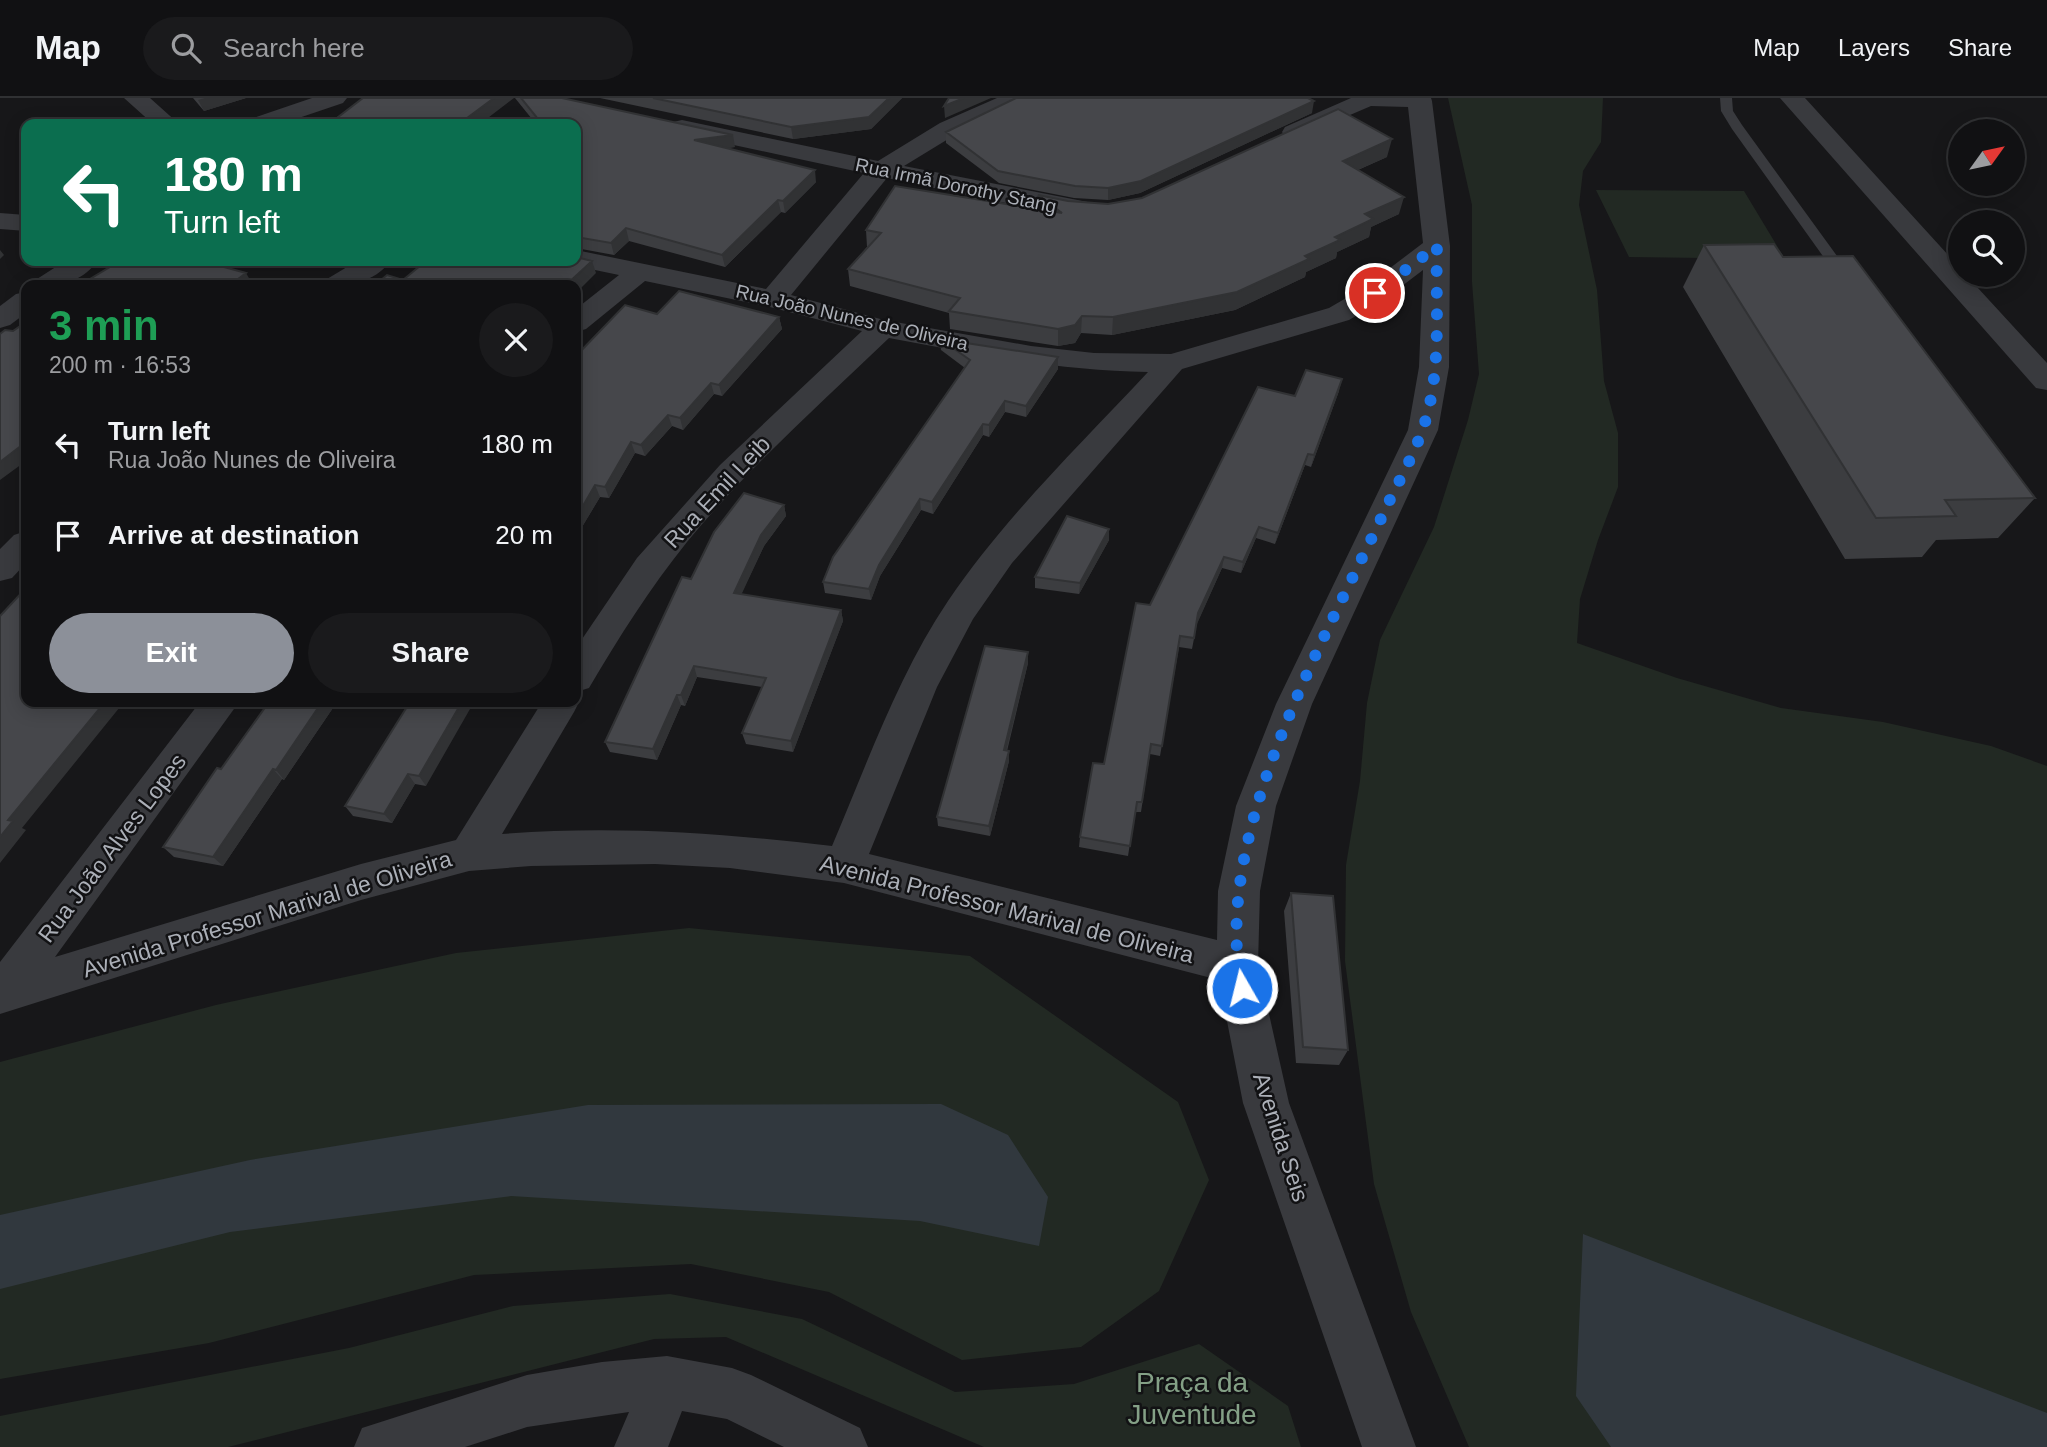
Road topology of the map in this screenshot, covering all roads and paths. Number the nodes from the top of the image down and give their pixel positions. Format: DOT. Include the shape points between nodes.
graph roads {
  1 [pos="136,98"];
  2 [pos="335,98"];
  3 [pos="1016,98"];
  4 [pos="1726,98"];
  5 [pos="1792,98"];
  6 [pos="1420,100"];
  7 [pos="161,119"];
  8 [pos="273,119"];
  9 [pos="664,123"];
  10 [pos="1278,140"];
  11 [pos="880,170"];
  12 [pos="1107,211"];
  13 [pos="0,221"];
  14 [pos="21,223"];
  15 [pos="1437,246"];
  16 [pos="581,259"];
  17 [pos="76,266"];
  18 [pos="368,266"];
  19 [pos="1840,270"];
  20 [pos="638,273"];
  21 [pos="54,280"];
  22 [pos="345,280"];
  23 [pos="773,299"];
  24 [pos="21,304"];
  25 [pos="0,319"];
  26 [pos="581,319"];
  27 [pos="883,328"];
  28 [pos="1172,363"];
  29 [pos="2047,381"];
  30 [pos="21,547"];
  31 [pos="0,569"];
  32 [pos="581,670"];
  33 [pos="217,707"];
  34 [pos="558,707"];
  35 [pos="469,854"];
  36 [pos="844,865"];
  37 [pos="1237,965"];
  38 [pos="1,994"];
  39 [pos="667,1382"];
  40 [pos="381,1447"];
  41 [pos="641,1447"];
  42 [pos="841,1447"];
  43 [pos="1389,1447"];
  1 -- 7 [label="street"];
  2 -- 8 [label="street"];
  3 -- 11 [label="street" via="949,128"];
  4 -- 19 [label="lane" via="1736,126"];
  5 -- 29 [label="street"];
  6 -- 10 [label="street" via="1366,100"];
  6 -- 15 [label="street, Avenida Seis"];
  9 -- 11 [label="street, Rua Irmã Dorothy Stang"];
  11 -- 12 [label="street, Rua Irmã Dorothy Stang" via="1068,208"];
  11 -- 23 [label="street"];
  13 -- 14 [label="street"];
  15 -- 28 [label="street, Rua João Nunes de Oliveira" via="1339,314"];
  15 -- 37 [label="street, Avenida Seis" via="1434,367 1423,430 1294,704 1256,806 1239,891"];
  16 -- 20 [label="street, Rua João Nunes de Oliveira"];
  17 -- 21 [label="street"];
  18 -- 22 [label="street"];
  20 -- 23 [label="street, Rua João Nunes de Oliveira"];
  20 -- 26 [label="street"];
  23 -- 27 [label="street, Rua João Nunes de Oliveira"];
  24 -- 25 [label="street"];
  27 -- 28 [label="street, Rua João Nunes de Oliveira" via="1031,355"];
  27 -- 32 [label="street, Rua Emil Leib" via="788,416 686,522 617,610"];
  28 -- 36 [label="street" via="1000,554 959,612 919,687"];
  30 -- 31 [label="street"];
  33 -- 38 [label="street, Rua João Alves Lopes"];
  34 -- 35 [label="street"];
  35 -- 36 [label="street, Avenida Professor Marival de Oliveira" via="655,846"];
  35 -- 38 [label="street, Avenida Professor Marival de Oliveira" via="361,882"];
  36 -- 37 [label="street, Avenida Professor Marival de Oliveira"];
  37 -- 43 [label="street, Avenida Seis" via="1266,1103"];
  39 -- 40 [label="street" via="527,1401"];
  39 -- 41 [label="street"];
  39 -- 42 [label="street" via="732,1394"];
}
